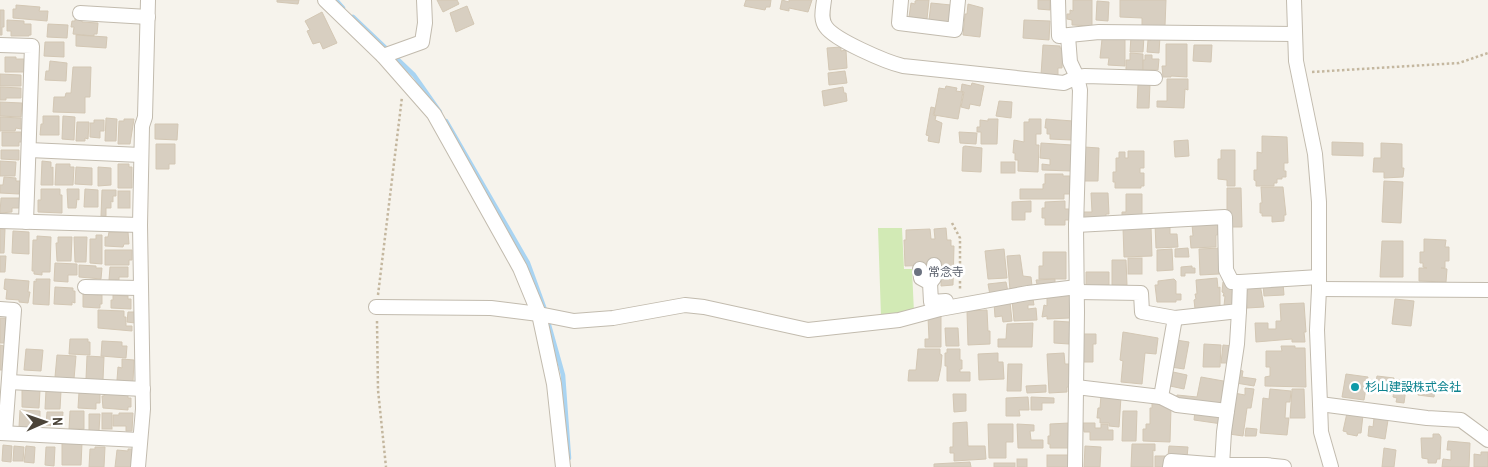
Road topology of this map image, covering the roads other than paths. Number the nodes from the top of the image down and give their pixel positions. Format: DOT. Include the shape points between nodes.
graph roads {
  1 [pos="148,0"];
  2 [pos="325,0"];
  3 [pos="424,0"];
  4 [pos="824,0"];
  5 [pos="901,0"];
  6 [pos="958,0"];
  7 [pos="1058,0"];
  8 [pos="1294,0"];
  9 [pos="80,13"];
  10 [pos="148,18"];
  11 [pos="1294,34"];
  12 [pos="1068,36"];
  13 [pos="0,45"];
  14 [pos="382,56"];
  15 [pos="1077,77"];
  16 [pos="1155,78"];
  17 [pos="29,150"];
  18 [pos="141,155"];
  19 [pos="0,221"];
  20 [pos="26,222"];
  21 [pos="140,225"];
  22 [pos="1076,225"];
  23 [pos="927,267"];
  24 [pos="1240,282"];
  25 [pos="1319,283"];
  26 [pos="85,287"];
  27 [pos="140,288"];
  28 [pos="1077,290"];
  29 [pos="1488,290"];
  30 [pos="961,302"];
  31 [pos="376,307"];
  32 [pos="0,309"];
  33 [pos="1239,311"];
  34 [pos="539,314"];
  35 [pos="1175,318"];
  36 [pos="9,382"];
  37 [pos="1076,387"];
  38 [pos="143,389"];
  39 [pos="1161,396"];
  40 [pos="1320,404"];
  41 [pos="1227,411"];
  42 [pos="3,433"];
  43 [pos="139,440"];
  44 [pos="1488,440"];
  45 [pos="1222,466"];
  46 [pos="1329,466"];
  47 [pos="138,467"];
  48 [pos="563,467"];
  49 [pos="1075,467"];
  50 [pos="1170,467"];
  51 [pos="1284,467"];
  1 -- 10 [label="street"];
  2 -- 14 [label="street"];
  3 -- 14 [label="street" via="422,42"];
  4 -- 15 [label="street" via="823,21 829,31 894,64 1064,84"];
  5 -- 6 [label="street" via="899,23 955,30"];
  7 -- 12 [label="street" via="1059,36"];
  8 -- 11 [label="street"];
  9 -- 10 [label="street"];
  10 -- 18 [label="street"];
  11 -- 12 [label="street" via="1099,32"];
  11 -- 25 [label="street" via="1298,73 1315,154 1319,202"];
  12 -- 15 [label="street" via="1070,62"];
  13 -- 17 [label="street" via="32,46"];
  14 -- 34 [label="street" via="434,114 520,268"];
  15 -- 16 [label="street"];
  15 -- 22 [label="street" via="1080,90"];
  17 -- 18 [label="street"];
  17 -- 20 [label="street"];
  18 -- 21 [label="street"];
  19 -- 20 [label="street"];
  20 -- 21 [label="street"];
  21 -- 27 [label="street"];
  22 -- 24 [label="street" via="1225,218 1226,270 1232,282"];
  22 -- 28 [label="street"];
  23 -- 30 [label="street" via="921,278 930,283 931,302"];
  24 -- 25 [label="street"];
  24 -- 33 [label="street"];
  25 -- 29 [label="street"];
  25 -- 40 [label="street"];
  26 -- 27 [label="street"];
  27 -- 38 [label="street"];
  28 -- 30 [label="street"];
  28 -- 35 [label="street" via="1141,293 1142,312"];
  28 -- 37 [label="street"];
  30 -- 34 [label="street" via="899,320 808,330 685,305 614,318 574,320"];
  31 -- 34 [label="street" via="491,308"];
  32 -- 36 [label="street" via="14,310"];
  33 -- 35 [label="street"];
  33 -- 41 [label="street"];
  34 -- 48 [label="street" via="554,384"];
  35 -- 39 [label="street"];
  36 -- 38 [label="street"];
  36 -- 42 [label="street"];
  37 -- 39 [label="street"];
  37 -- 49 [label="street"];
  38 -- 43 [label="street"];
  39 -- 41 [label="street" via="1177,405"];
  40 -- 44 [label="street" via="1461,420"];
  40 -- 46 [label="street" via="1321,432"];
  41 -- 45 [label="street"];
  42 -- 43 [label="street"];
  43 -- 47 [label="street"];
  45 -- 50 [label="street" via="1171,461"];
  45 -- 51 [label="street"];
}
